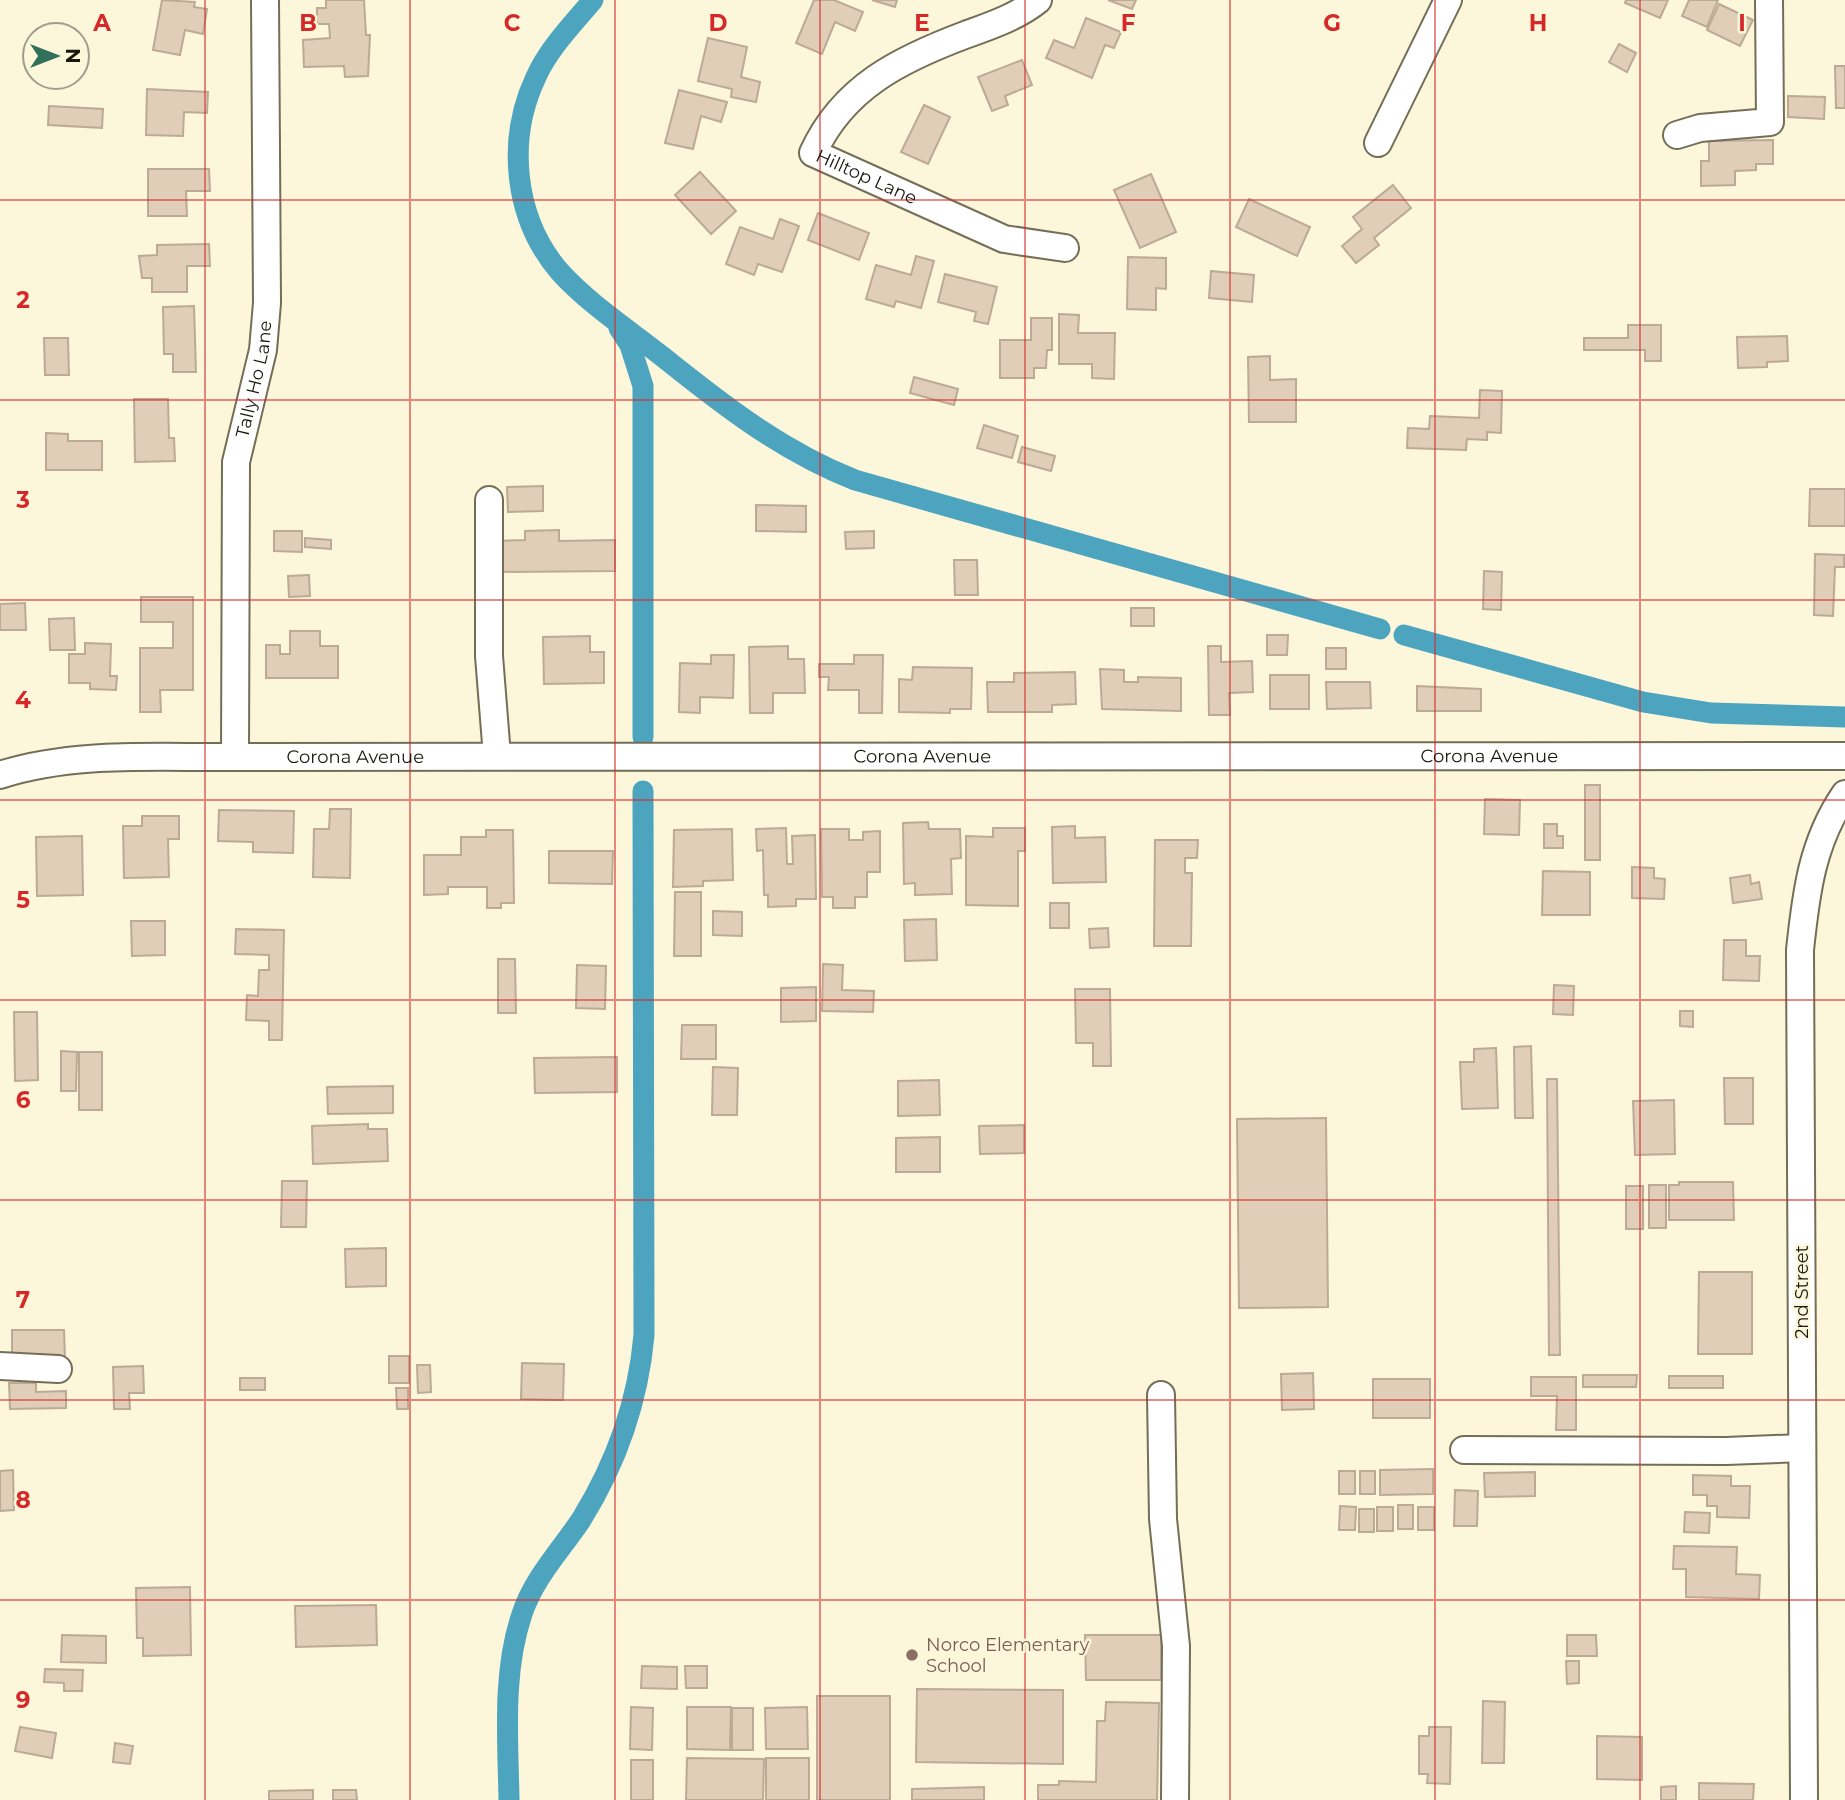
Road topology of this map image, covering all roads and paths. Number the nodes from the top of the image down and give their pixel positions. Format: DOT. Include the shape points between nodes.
graph roads {
  1 [pos="265,0"];
  2 [pos="1038,0"];
  3 [pos="1448,0"];
  4 [pos="1769,0"];
  5 [pos="1677,135"];
  6 [pos="1378,143"];
  7 [pos="1065,248"];
  8 [pos="489,500"];
  9 [pos="497,756"];
  10 [pos="1845,756"];
  11 [pos="235,757"];
  12 [pos="0,775"];
  13 [pos="1845,793"];
  14 [pos="0,1366"];
  15 [pos="58,1369"];
  16 [pos="1161,1395"];
  17 [pos="1802,1448"];
  18 [pos="1464,1450"];
  19 [pos="1175,1800"];
  20 [pos="1804,1800"];
  1 -- 11 [label="street, Tally Ho Lane" via="267,303 263,350 236,462"];
  2 -- 7 [label="street, Hilltop Lane" via="1000,22 910,56 878,75 824,129 813,153 1004,239"];
  3 -- 6 [label="street"];
  4 -- 5 [label="street" via="1770,122 1700,128"];
  8 -- 9 [label="street" via="489,656"];
  9 -- 10 [label="street, Corona Avenue"];
  9 -- 11 [label="street, Corona Avenue"];
  11 -- 12 [label="street, Corona Avenue" via="83,760"];
  13 -- 17 [label="street, 2nd Street" via="1822,834 1810,870 1800,950"];
  14 -- 15 [label="street"];
  16 -- 19 [label="street" via="1163,1519 1176,1646"];
  17 -- 18 [label="street"];
  17 -- 20 [label="street, 2nd Street"];
}
